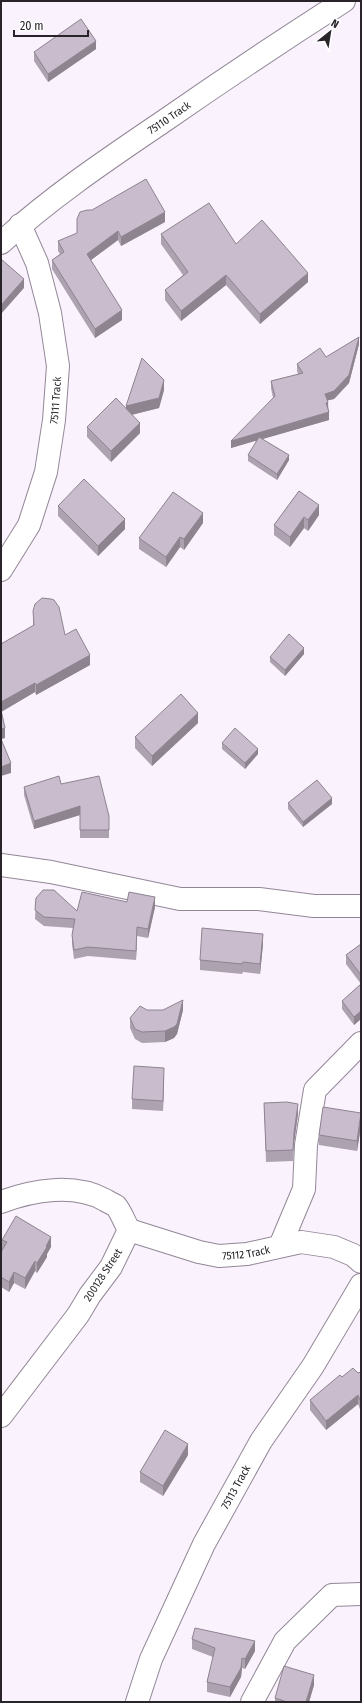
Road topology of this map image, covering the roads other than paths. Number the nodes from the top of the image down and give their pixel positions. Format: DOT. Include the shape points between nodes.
graph roads {
  1 [pos="344,1"];
  2 [pos="20,226"];
  3 [pos="1,243"];
  4 [pos="1,570"];
  5 [pos="1,865"];
  6 [pos="361,906"];
  7 [pos="361,1042"];
  8 [pos="1,1202"];
  9 [pos="129,1230"];
  10 [pos="280,1246"];
  11 [pos="361,1262"];
  12 [pos="361,1285"];
  13 [pos="1,1416"];
  14 [pos="361,1594"];
  15 [pos="137,1702"];
  16 [pos="252,1702"];
  1 -- 2 [label="street, 75110 Track" via="94,168"];
  2 -- 3 [label="street, 75110 Track"];
  2 -- 4 [label="street, 75111 Track" via="37,263 50,313 58,366 54,420 46,472 29,525"];
  5 -- 6 [label="street" via="51,872 180,899 259,899 314,906"];
  7 -- 10 [label="street" via="315,1090 306,1145 304,1189"];
  8 -- 9 [label="street" via="20,1195 48,1190 97,1196 116,1206"];
  9 -- 10 [label="street, 75112 Track" via="219,1256 247,1254"];
  9 -- 13 [label="street, 200128 Street" via="111,1267 78,1315"];
  10 -- 11 [label="street, 75112 Track" via="300,1242 334,1247 353,1255"];
  12 -- 15 [label="street, 75113 Track" via="313,1366 262,1441 204,1544 151,1658"];
  14 -- 16 [label="street" via="332,1595 285,1641"];
}
